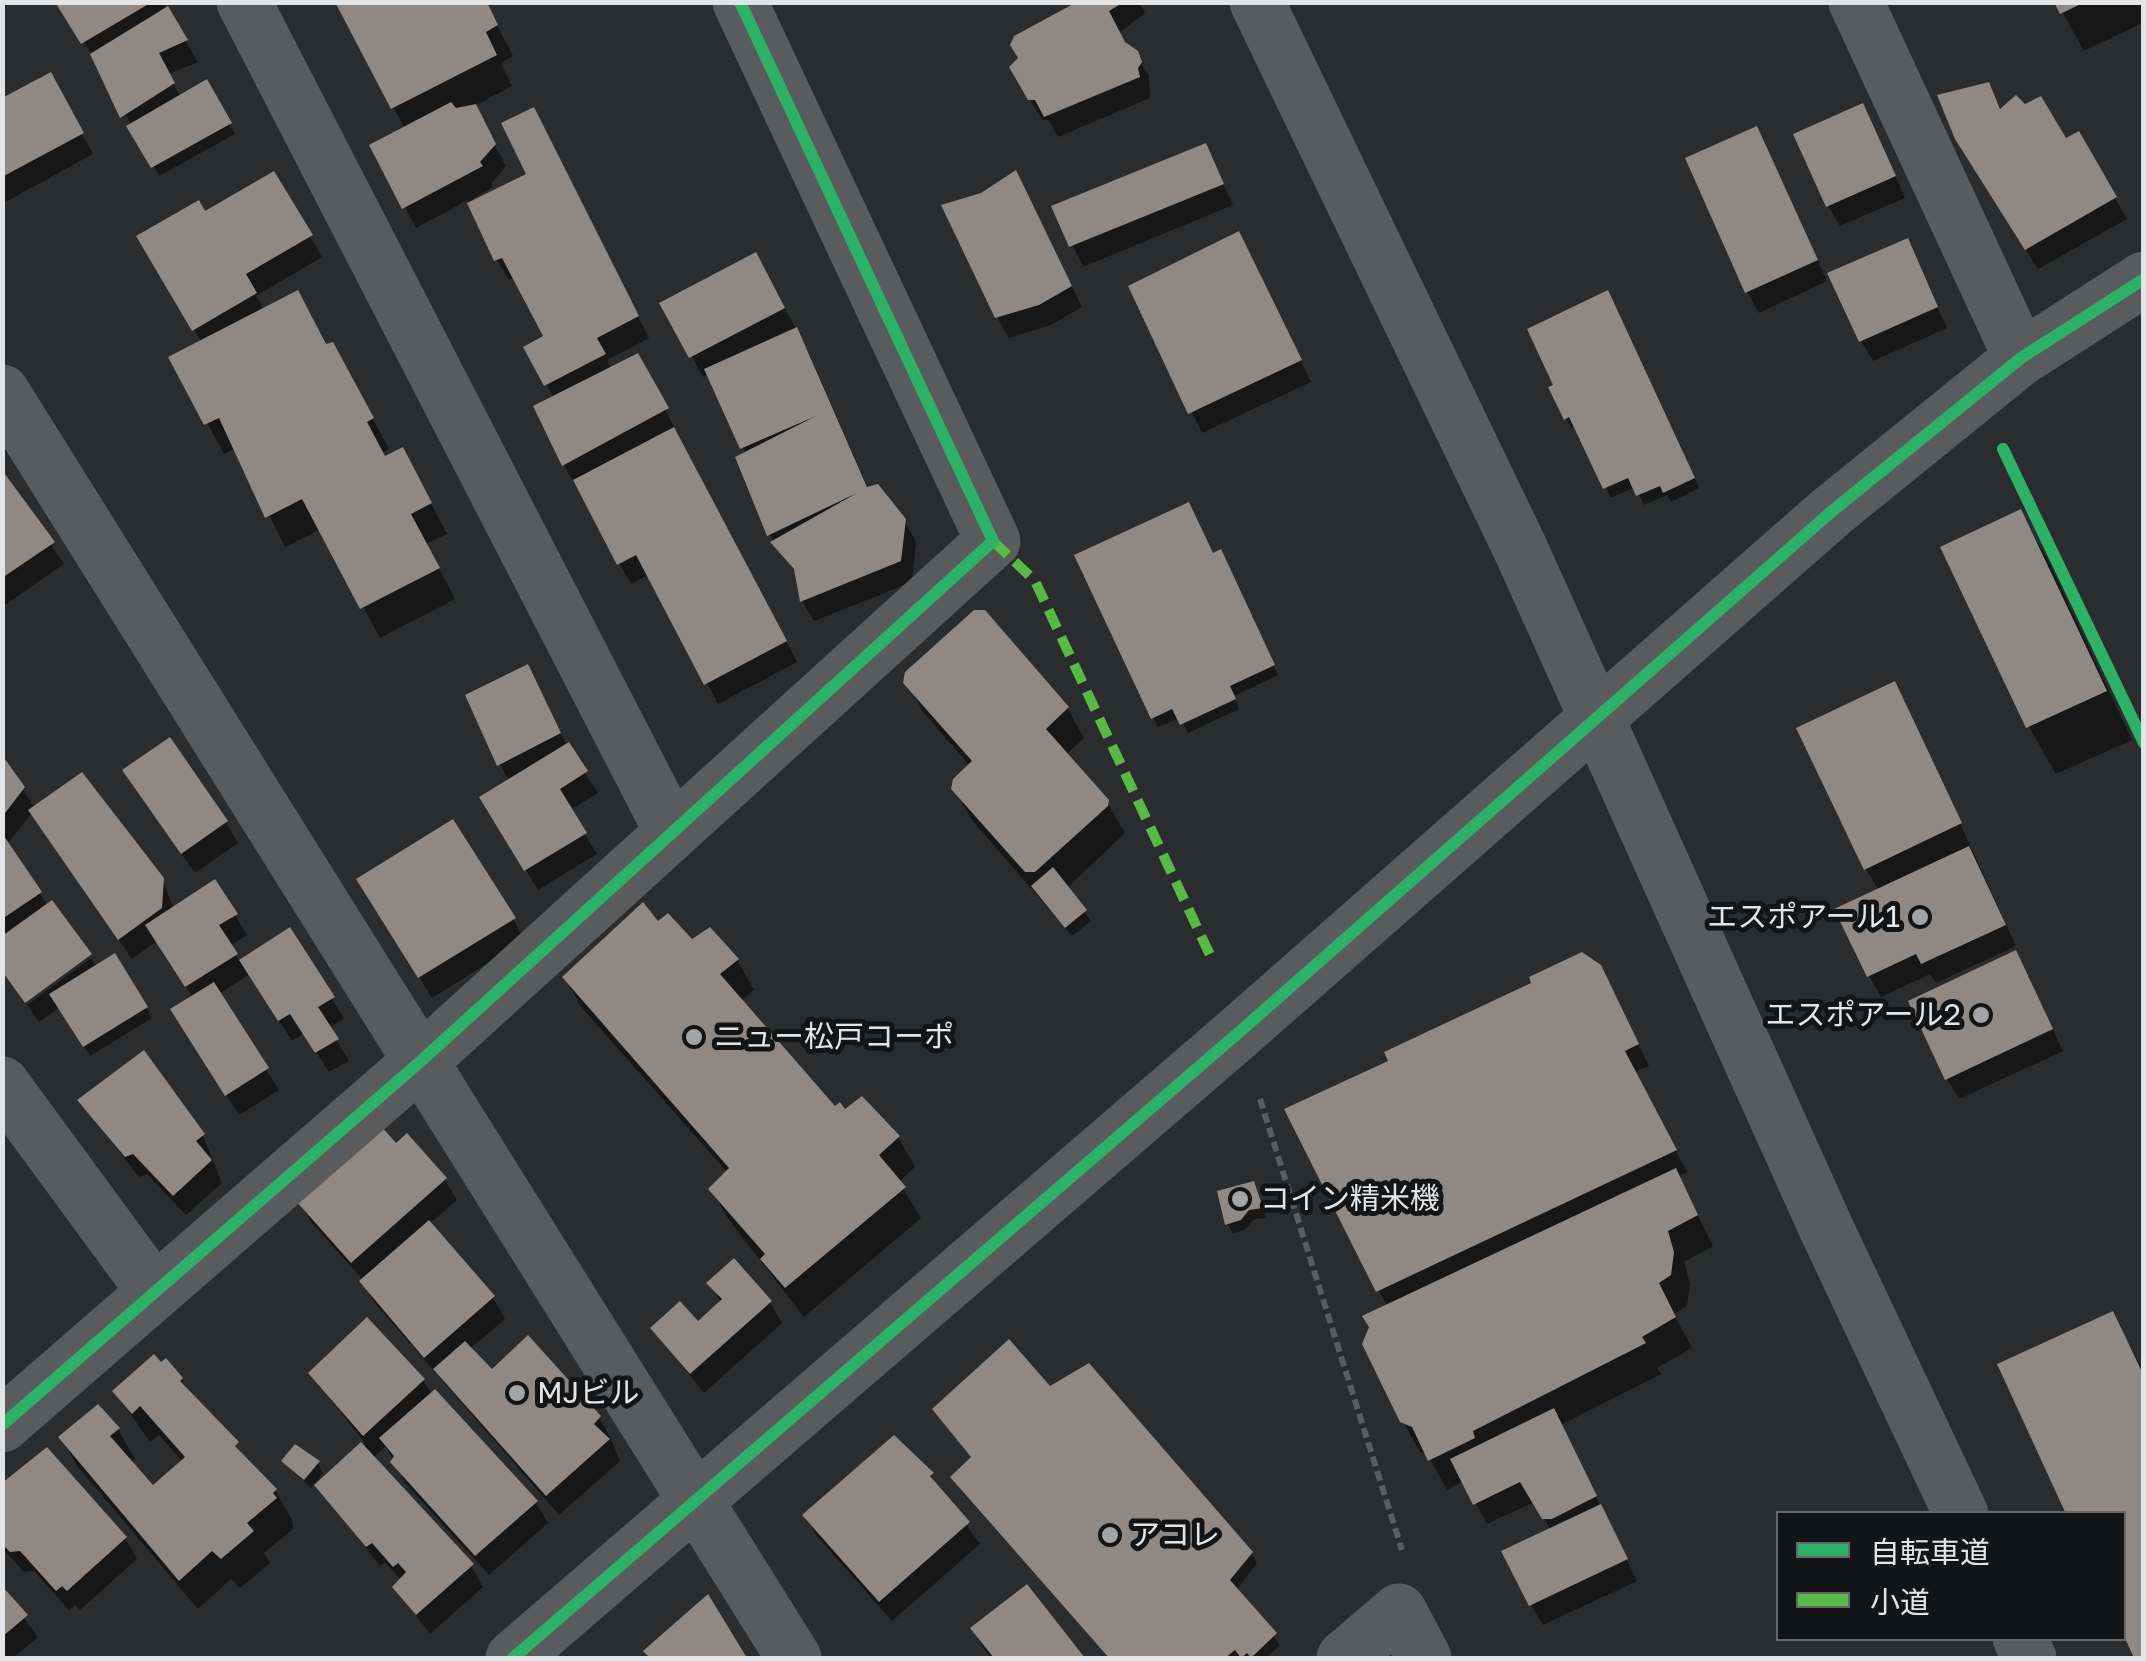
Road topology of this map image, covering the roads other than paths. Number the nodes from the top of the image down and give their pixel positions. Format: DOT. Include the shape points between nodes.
graph roads {
  1 [pos="244,2"];
  2 [pos="740,2"];
  3 [pos="1258,2"];
  4 [pos="1856,2"];
  5 [pos="2144,279"];
  6 [pos="2021,358"];
  7 [pos="2,392"];
  8 [pos="1595,719"];
  9 [pos="672,832"];
  10 [pos="421,1062"];
  11 [pos="2,1084"];
  12 [pos="154,1290"];
  13 [pos="2,1424"];
  14 [pos="695,1500"];
  15 [pos="1960,1511"];
  16 [pos="1411,1635"];
  17 [pos="513,1658"];
  18 [pos="794,1658"];
  19 [pos="1344,1658"];
  1 -- 9 [label="street"];
  2 -- 9 [label="street" via="993,541"];
  3 -- 8 [label="street"];
  4 -- 6 [label="street"];
  5 -- 6 [label="street"];
  6 -- 8 [label="street"];
  7 -- 10 [label="street"];
  8 -- 14 [label="street"];
  8 -- 15 [label="street"];
  9 -- 10 [label="street"];
  10 -- 12 [label="street"];
  10 -- 14 [label="street"];
  11 -- 12 [label="street"];
  12 -- 13 [label="street"];
  14 -- 17 [label="street"];
  14 -- 18 [label="street"];
  16 -- 19 [label="street"];
}
